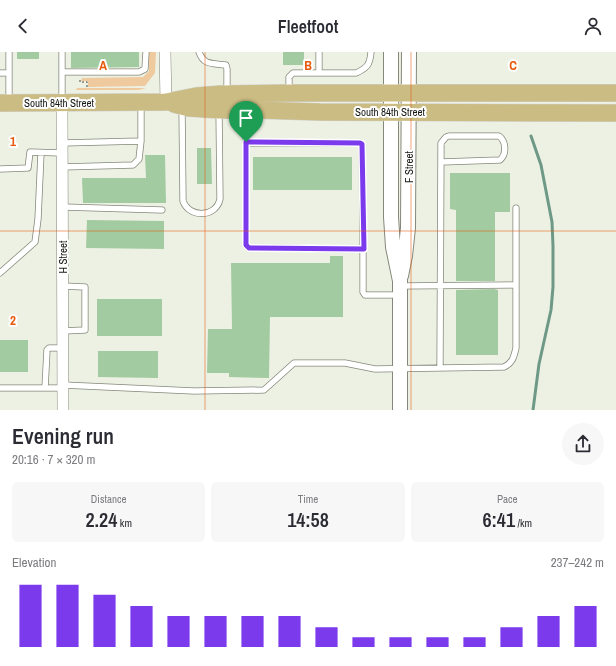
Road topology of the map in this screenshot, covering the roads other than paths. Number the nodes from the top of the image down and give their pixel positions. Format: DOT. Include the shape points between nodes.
graph roads {
  1 [pos="9,52"];
  2 [pos="62,52"];
  3 [pos="146,52"];
  4 [pos="166,52"];
  5 [pos="199,52"];
  6 [pos="319,52"];
  7 [pos="371,52"];
  8 [pos="391,52"];
  9 [pos="409,52"];
  10 [pos="62,72"];
  11 [pos="0,73"];
  12 [pos="9,73"];
  13 [pos="319,73"];
  14 [pos="616,92"];
  15 [pos="391,93"];
  16 [pos="409,93"];
  17 [pos="227,94"];
  18 [pos="289,102"];
  19 [pos="4,103"];
  20 [pos="62,103"];
  21 [pos="141,103"];
  22 [pos="174,104"];
  23 [pos="219,110"];
  24 [pos="246,110"];
  25 [pos="391,112"];
  26 [pos="409,112"];
  27 [pos="616,113"];
  28 [pos="141,142"];
  29 [pos="246,142"];
  30 [pos="62,148"];
  31 [pos="41,153"];
  32 [pos="441,162"];
  33 [pos="62,167"];
  34 [pos="0,169"];
  35 [pos="63,207"];
  36 [pos="516,208"];
  37 [pos="162,210"];
  38 [pos="364,249"];
  39 [pos="0,273"];
  40 [pos="441,285"];
  41 [pos="516,285"];
  42 [pos="63,286"];
  43 [pos="400,287"];
  44 [pos="63,331"];
  45 [pos="63,348"];
  46 [pos="440,368"];
  47 [pos="400,369"];
  48 [pos="63,387"];
  49 [pos="0,388"];
  50 [pos="45,388"];
  51 [pos="63,410"];
  52 [pos="400,410"];
  1 -- 12 [label="lane"];
  2 -- 10 [label="lane"];
  3 -- 10 [label="lane" via="145,69 139,72"];
  4 -- 22 [label="street"];
  5 -- 17 [label="lane" via="208,63 226,65"];
  6 -- 13 [label="lane"];
  7 -- 13 [label="lane" via="369,64 356,73"];
  8 -- 15 [label="street, F Street"];
  9 -- 16 [label="street, F Street"];
  10 -- 20 [label="lane"];
  11 -- 12 [label="lane"];
  12 -- 19 [label="lane"];
  13 -- 18 [label="lane" via="293,73 289,77"];
  14 -- 16 [label="main road, South 84th Street"];
  15 -- 16 [label="main road, South 84th Street"];
  15 -- 18 [label="main road, South 84th Street"];
  15 -- 25 [label="street, F Street"];
  16 -- 26 [label="street, F Street"];
  17 -- 18 [label="main road, South 84th Street"];
  17 -- 22 [label="main road, South 84th Street" via="196,96"];
  18 -- 24 [label="main road, South 84th Street"];
  18 -- 25 [label="main road, South 84th Street"];
  19 -- 20 [label="main road, South 84th Street"];
  20 -- 21 [label="main road, South 84th Street"];
  20 -- 30 [label="street, H Street"];
  21 -- 22 [label="main road, South 84th Street"];
  21 -- 28 [label="lane"];
  22 -- 23 [label="main road, South 84th Street"];
  22 -- 23 [label="lane" via="182,201 188,210 194,212 210,212 219,204"];
  23 -- 24 [label="main road, South 84th Street"];
  24 -- 29 [label="lane"];
  25 -- 26 [label="main road, South 84th Street"];
  25 -- 43 [label="street, F Street" via="391,217"];
  26 -- 27 [label="main road, South 84th Street"];
  26 -- 43 [label="street, F Street" via="408,228"];
  28 -- 30 [label="lane"];
  28 -- 33 [label="lane" via="139,159 133,165"];
  29 -- 38 [label="lane" via="362,144"];
  29 -- 38 [label="lane" via="246,245 249,248"];
  30 -- 31 [label="lane"];
  30 -- 33 [label="street, H Street"];
  31 -- 34 [label="lane" via="30,152 28,168"];
  31 -- 39 [label="lane" via="35,242"];
  32 -- 32 [label="lane" via="441,143 449,136 495,135 501,137 504,142 504,155 500,160"];
  32 -- 40 [label="lane"];
  33 -- 35 [label="street, H Street"];
  35 -- 37 [label="lane"];
  35 -- 42 [label="street, H Street"];
  36 -- 41 [label="lane"];
  38 -- 43 [label="lane" via="364,292 366,294"];
  40 -- 41 [label="lane"];
  40 -- 43 [label="lane"];
  40 -- 46 [label="lane"];
  41 -- 46 [label="lane" via="516,348 509,365"];
  42 -- 44 [label="street, H Street"];
  42 -- 44 [label="lane" via="86,287 85,330"];
  43 -- 47 [label="street, F Street"];
  44 -- 45 [label="street, H Street"];
  45 -- 48 [label="street, H Street"];
  45 -- 50 [label="lane" via="49,348 46,352"];
  46 -- 47 [label="lane"];
  47 -- 48 [label="lane" via="375,369 344,363 294,363 264,390 194,391"];
  47 -- 52 [label="street, F Street"];
  48 -- 50 [label="lane"];
  48 -- 51 [label="street, H Street"];
  49 -- 50 [label="lane"];
}
